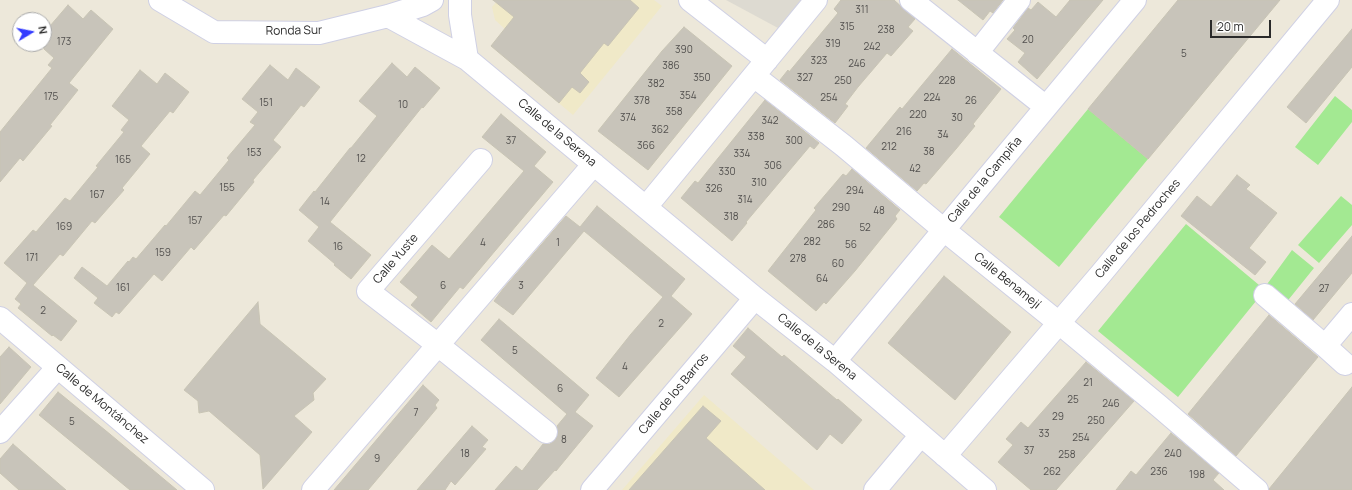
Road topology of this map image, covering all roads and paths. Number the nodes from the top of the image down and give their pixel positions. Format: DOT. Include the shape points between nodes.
graph roads {
  1 [pos="160,0"];
  2 [pos="432,0"];
  3 [pos="460,0"];
  4 [pos="690,0"];
  5 [pos="816,0"];
  6 [pos="911,0"];
  7 [pos="1019,0"];
  8 [pos="1135,0"];
  9 [pos="1328,0"];
  10 [pos="388,16"];
  11 [pos="977,53"];
  12 [pos="467,58"];
  13 [pos="760,68"];
  14 [pos="1046,107"];
  15 [pos="481,160"];
  16 [pos="594,164"];
  17 [pos="646,207"];
  18 [pos="944,230"];
  19 [pos="1265,295"];
  20 [pos="755,298"];
  21 [pos="1352,314"];
  22 [pos="0,318"];
  23 [pos="1059,323"];
  24 [pos="438,345"];
  25 [pos="1325,346"];
  26 [pos="835,360"];
  27 [pos="1345,364"];
  28 [pos="58,367"];
  29 [pos="0,432"];
  30 [pos="546,432"];
  31 [pos="921,436"];
  32 [pos="945,456"];
  33 [pos="203,490"];
  34 [pos="313,490"];
  35 [pos="592,490"];
  36 [pos="875,490"];
  37 [pos="985,490"];
  38 [pos="1257,490"];
  1 -- 10 [label="street, Ronda Sur" via="214,32 319,33"];
  2 -- 10 [label="street, Ronda Sur"];
  3 -- 12 [label="street"];
  4 -- 13 [label="street, Calle Benamejí"];
  5 -- 13 [label="street"];
  6 -- 11 [label="street"];
  7 -- 11 [label="street"];
  8 -- 14 [label="street, Calle de la Campiña"];
  9 -- 23 [label="street, Calle de los Pedroches"];
  10 -- 12 [label="street, Calle de la Serena"];
  11 -- 14 [label="street"];
  12 -- 16 [label="street, Calle de la Serena"];
  13 -- 17 [label="street"];
  13 -- 18 [label="street, Calle Benamejí" via="844,146"];
  14 -- 18 [label="street, Calle de la Campiña"];
  15 -- 24 [label="street, Calle Yuste" via="368,291"];
  16 -- 17 [label="street, Calle de la Serena"];
  16 -- 24 [label="street"];
  17 -- 20 [label="street, Calle de la Serena"];
  18 -- 23 [label="street, Calle Benamejí"];
  18 -- 26 [label="street, Calle de la Campiña"];
  19 -- 25 [label="street"];
  20 -- 26 [label="street, Calle de la Serena"];
  20 -- 35 [label="street, Calle de los Barros"];
  21 -- 25 [label="street"];
  22 -- 28 [label="street, Calle de Montánchez"];
  23 -- 32 [label="street, Calle de los Pedroches"];
  23 -- 38 [label="street, Calle Benamejí"];
  24 -- 30 [label="street"];
  24 -- 34 [label="street"];
  25 -- 27 [label="street"];
  26 -- 31 [label="street, Calle de la Serena"];
  28 -- 29 [label="street"];
  28 -- 33 [label="street, Calle de Montánchez"];
  31 -- 32 [label="street, Calle de la Serena"];
  31 -- 36 [label="street"];
  32 -- 37 [label="street, Calle de la Serena"];
}
